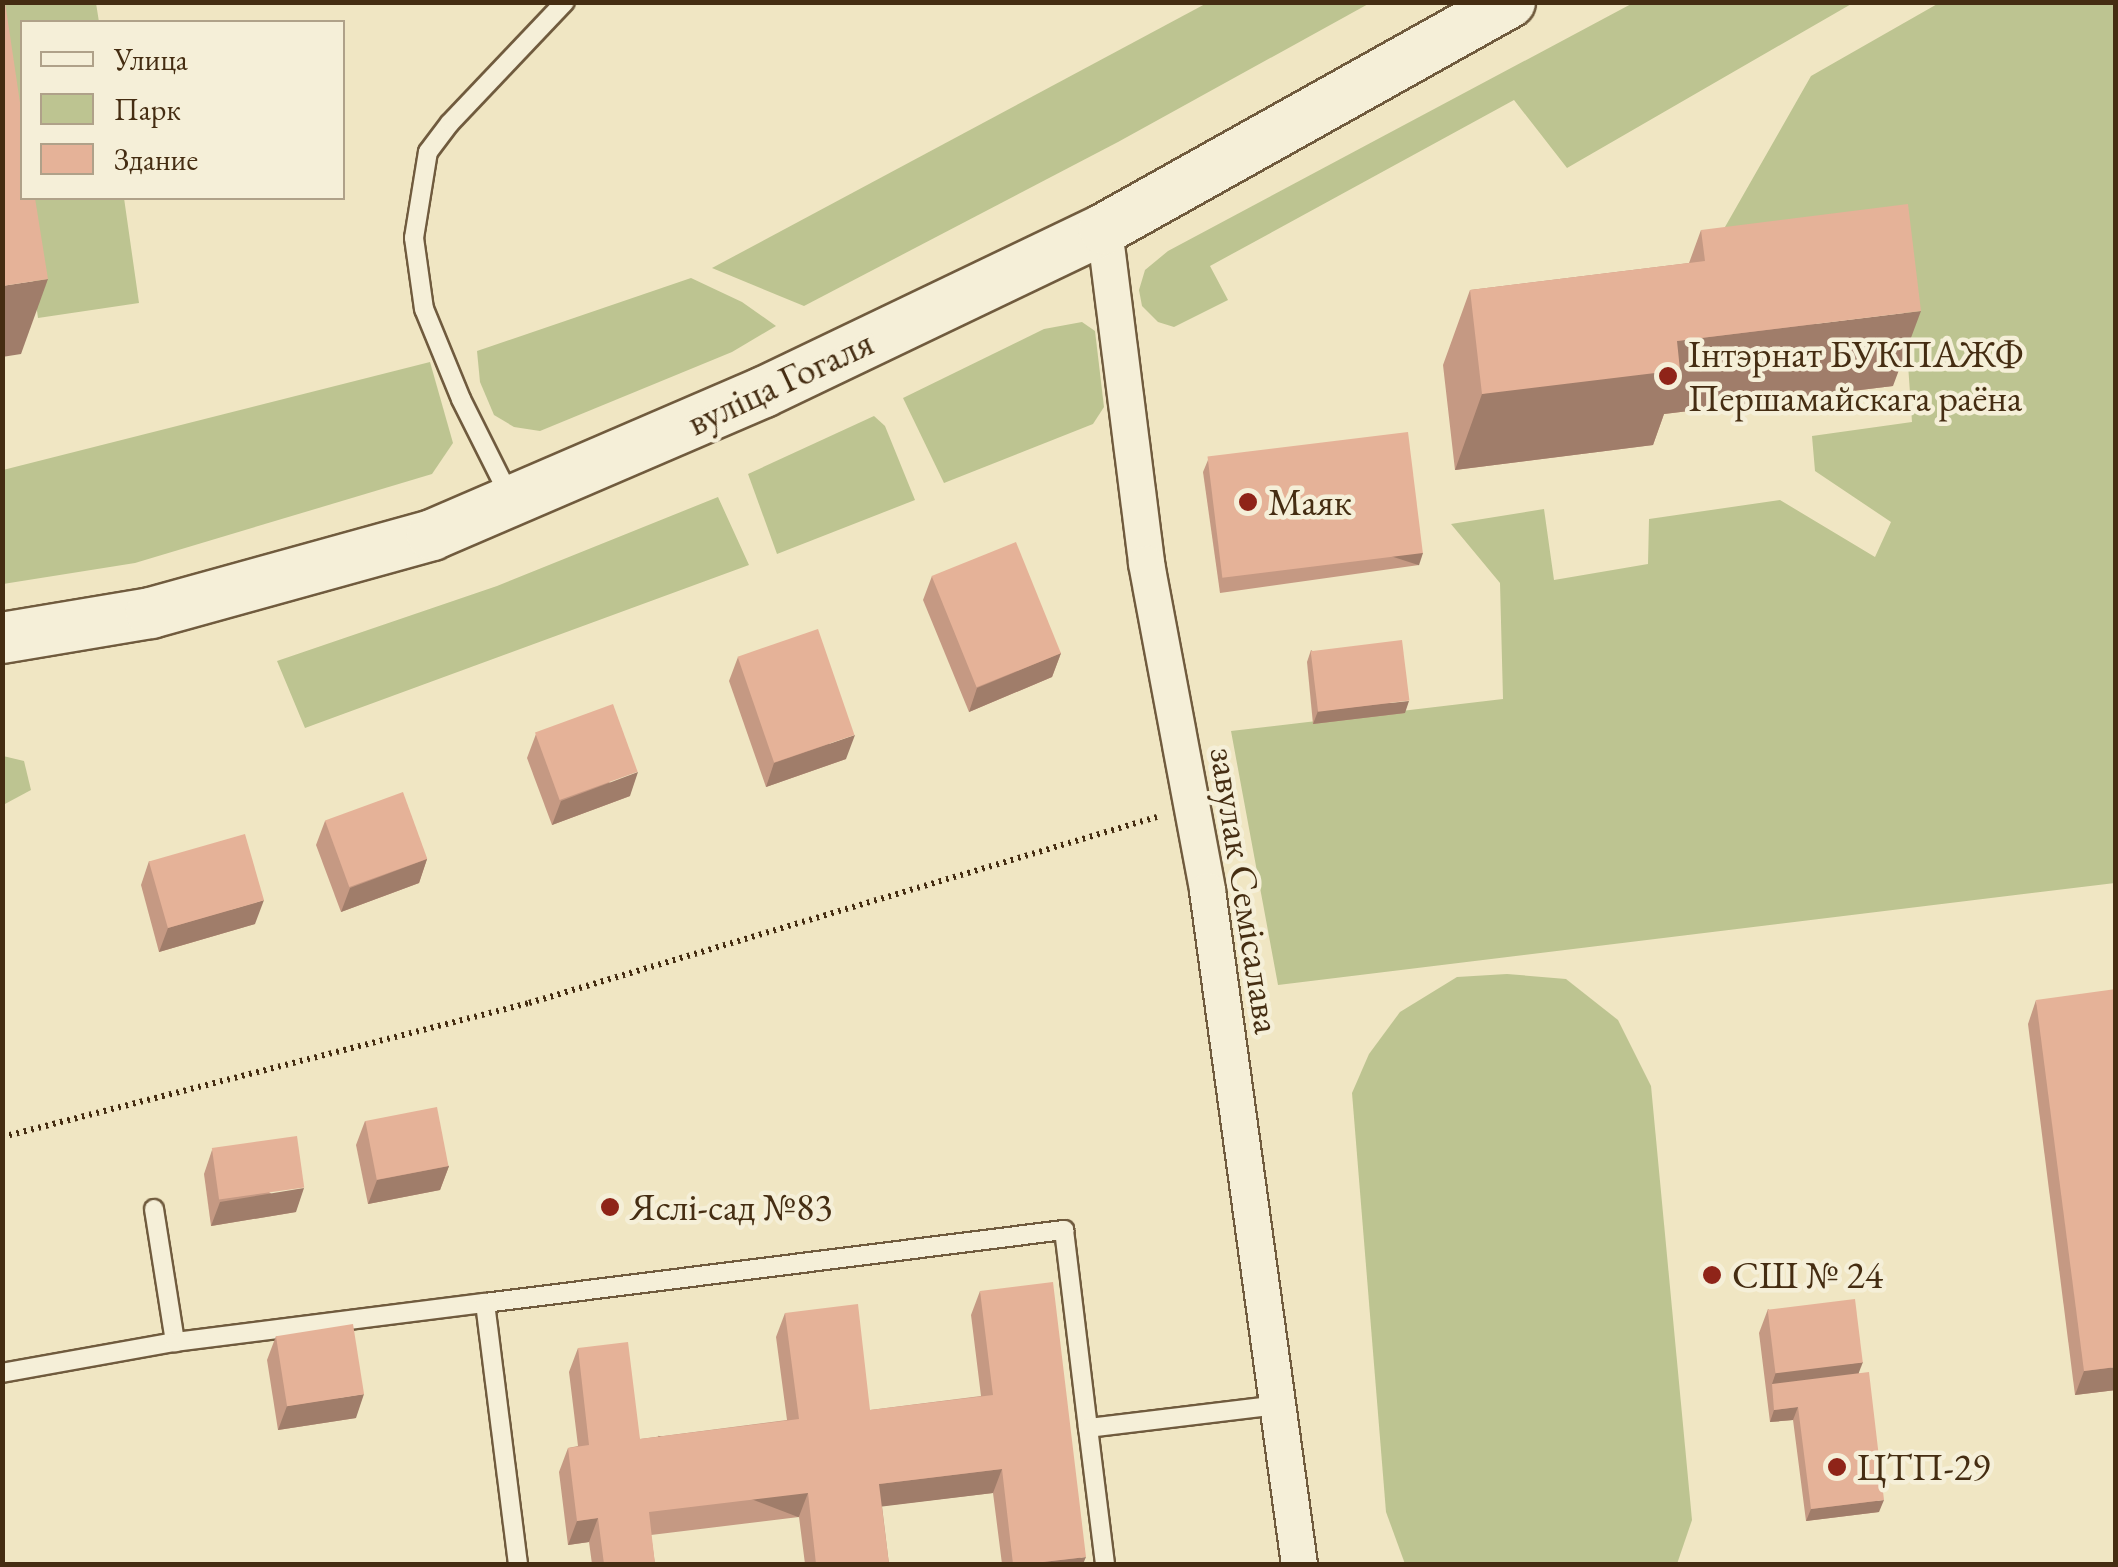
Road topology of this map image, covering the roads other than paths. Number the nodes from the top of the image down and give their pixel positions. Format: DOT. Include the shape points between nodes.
graph roads {
  1 [pos="565,2"];
  2 [pos="1510,2"];
  3 [pos="1104,229"];
  4 [pos="512,500"];
  5 [pos="2,638"];
  6 [pos="154,1209"];
  7 [pos="485,1303"];
  8 [pos="175,1342"];
  9 [pos="2,1372"];
  10 [pos="1277,1405"];
  11 [pos="1088,1428"];
  12 [pos="518,1564"];
  13 [pos="1105,1564"];
  14 [pos="1299,1564"];
  1 -- 4 [label="lane" via="428,152 414,238 424,309"];
  2 -- 3 [label="main road, вуліца Гогаля"];
  3 -- 4 [label="main road, вуліца Гогаля" via="764,392"];
  3 -- 10 [label="street, завулак Семісалава" via="1146,563 1192,807"];
  4 -- 5 [label="main road, вуліца Гогаля" via="432,535 151,612"];
  6 -- 8 [label="lane"];
  7 -- 8 [label="lane"];
  7 -- 11 [label="lane" via="1064,1230"];
  7 -- 12 [label="lane"];
  8 -- 9 [label="lane"];
  10 -- 11 [label="lane"];
  10 -- 14 [label="street, завулак Семісалава"];
  11 -- 13 [label="lane"];
}
